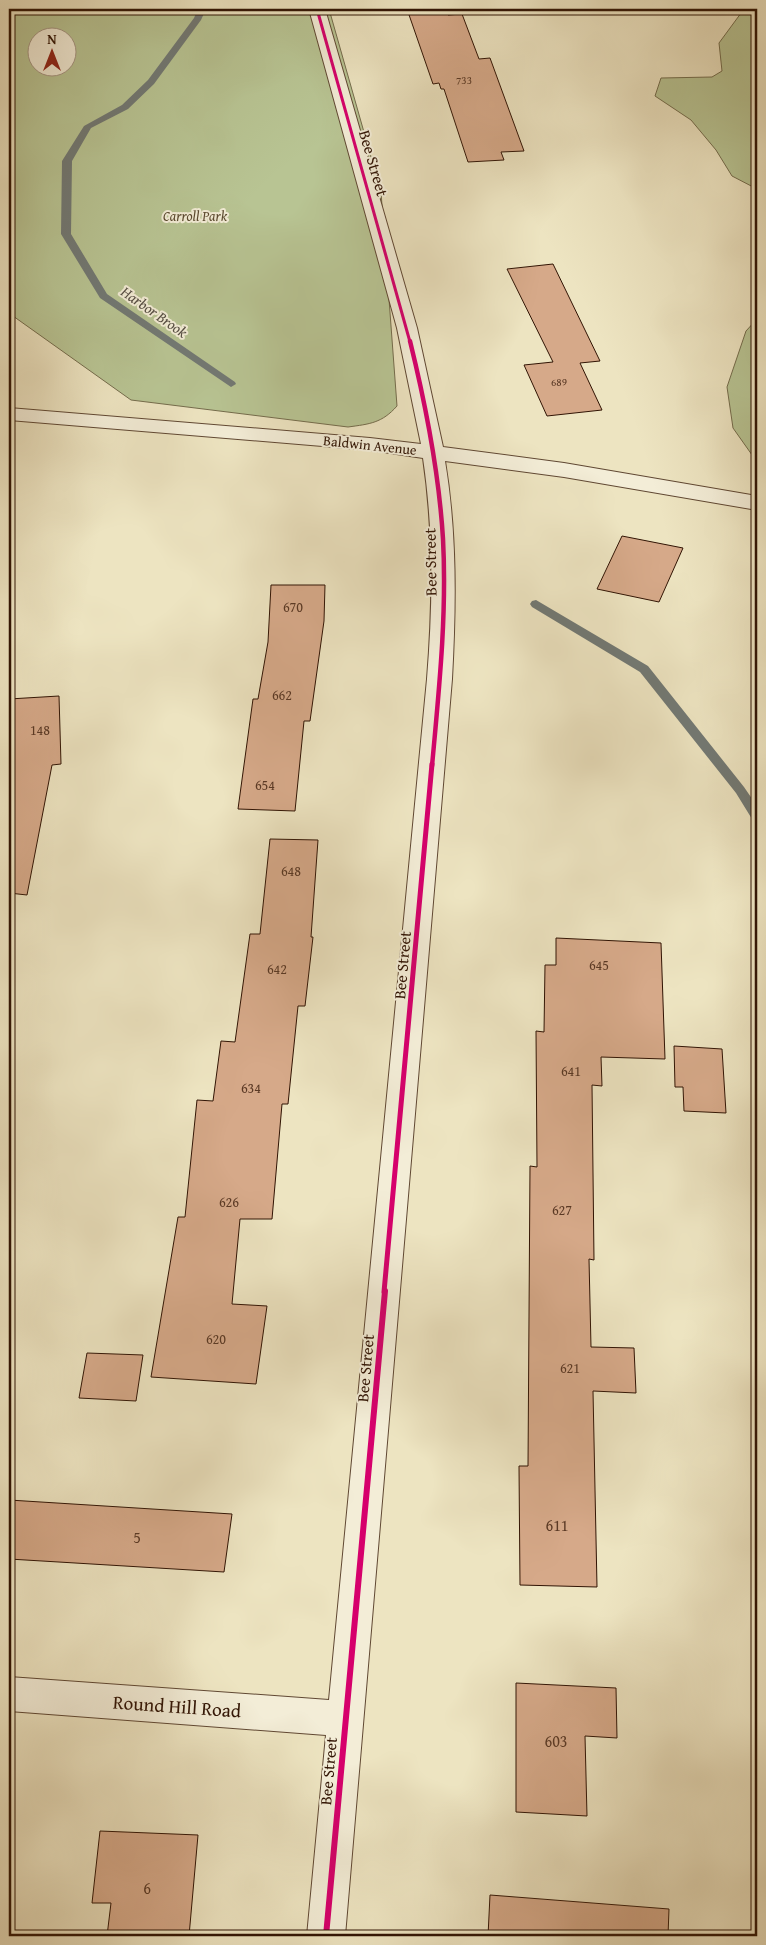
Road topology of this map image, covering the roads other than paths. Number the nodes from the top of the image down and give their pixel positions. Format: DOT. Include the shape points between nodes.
graph roads {
  1 [pos="317,9"];
  2 [pos="9,414"];
  3 [pos="433,452"];
  4 [pos="757,503"];
  5 [pos="9,1694"];
  6 [pos="346,1719"];
  7 [pos="326,1936"];
  1 -- 3 [label="street, Bee Street" via="412,341"];
  2 -- 3 [label="street, Baldwin Avenue"];
  3 -- 4 [label="street, Baldwin Avenue" via="564,470"];
  3 -- 6 [label="street, Bee Street" via="444,572 442,642"];
  5 -- 6 [label="street, Round Hill Road"];
  6 -- 7 [label="street, Bee Street"];
}
